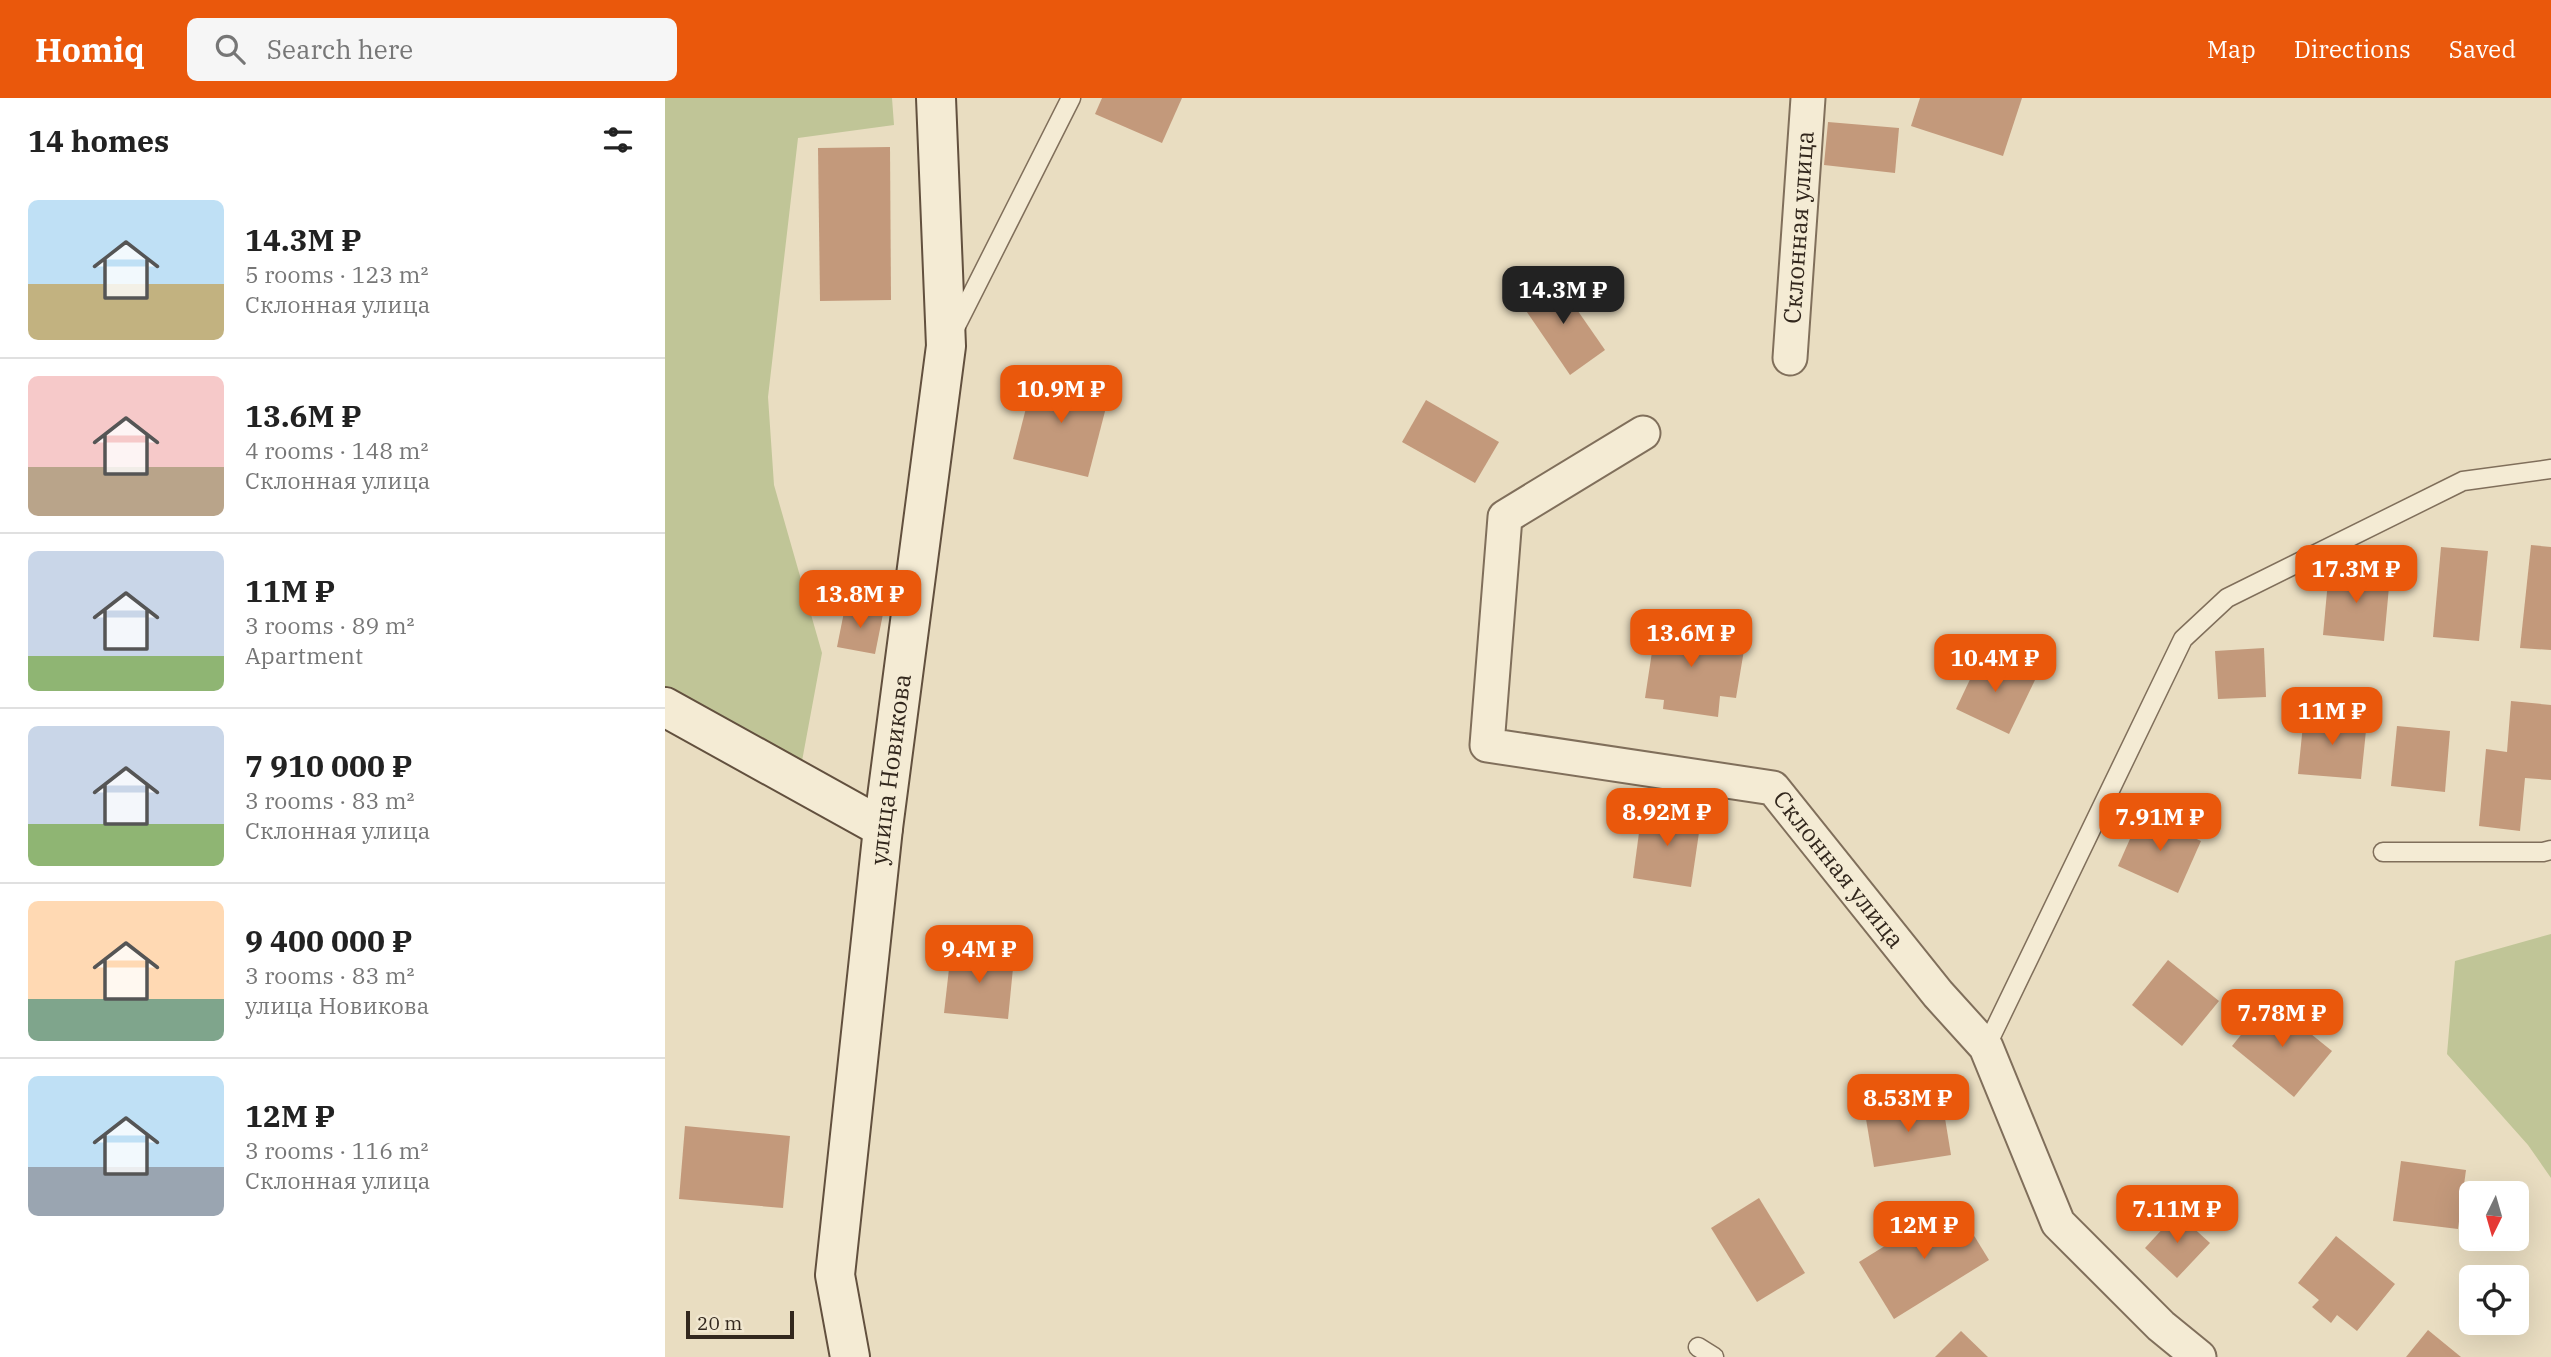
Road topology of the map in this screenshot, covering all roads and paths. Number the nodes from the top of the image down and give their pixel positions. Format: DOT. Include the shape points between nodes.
graph roads {
  1 [pos="936,98"];
  2 [pos="1071,98"];
  3 [pos="1808,98"];
  4 [pos="946,346"];
  5 [pos="1790,358"];
  6 [pos="1643,433"];
  7 [pos="2551,469"];
  8 [pos="665,706"];
  9 [pos="883,828"];
  10 [pos="2551,850"];
  11 [pos="2383,852"];
  12 [pos="1986,1047"];
  13 [pos="1698,1347"];
  14 [pos="850,1357"];
  15 [pos="1714,1357"];
  16 [pos="2199,1357"];
  1 -- 4 [label="main road, улица Новикова"];
  2 -- 4 [label="lane"];
  3 -- 5 [label="street, Склонная улица"];
  4 -- 9 [label="main road, улица Новикова"];
  6 -- 12 [label="street, Склонная улица" via="1505,517 1487,745 1773,788"];
  7 -- 12 [label="lane" via="2463,481 2227,598 2183,639"];
  8 -- 9 [label="main road"];
  9 -- 14 [label="main road, улица Новикова" via="835,1275"];
  10 -- 11 [label="lane"];
  12 -- 16 [label="street, Склонная улица" via="2058,1223 2161,1326"];
  13 -- 15 [label="lane"];
}
